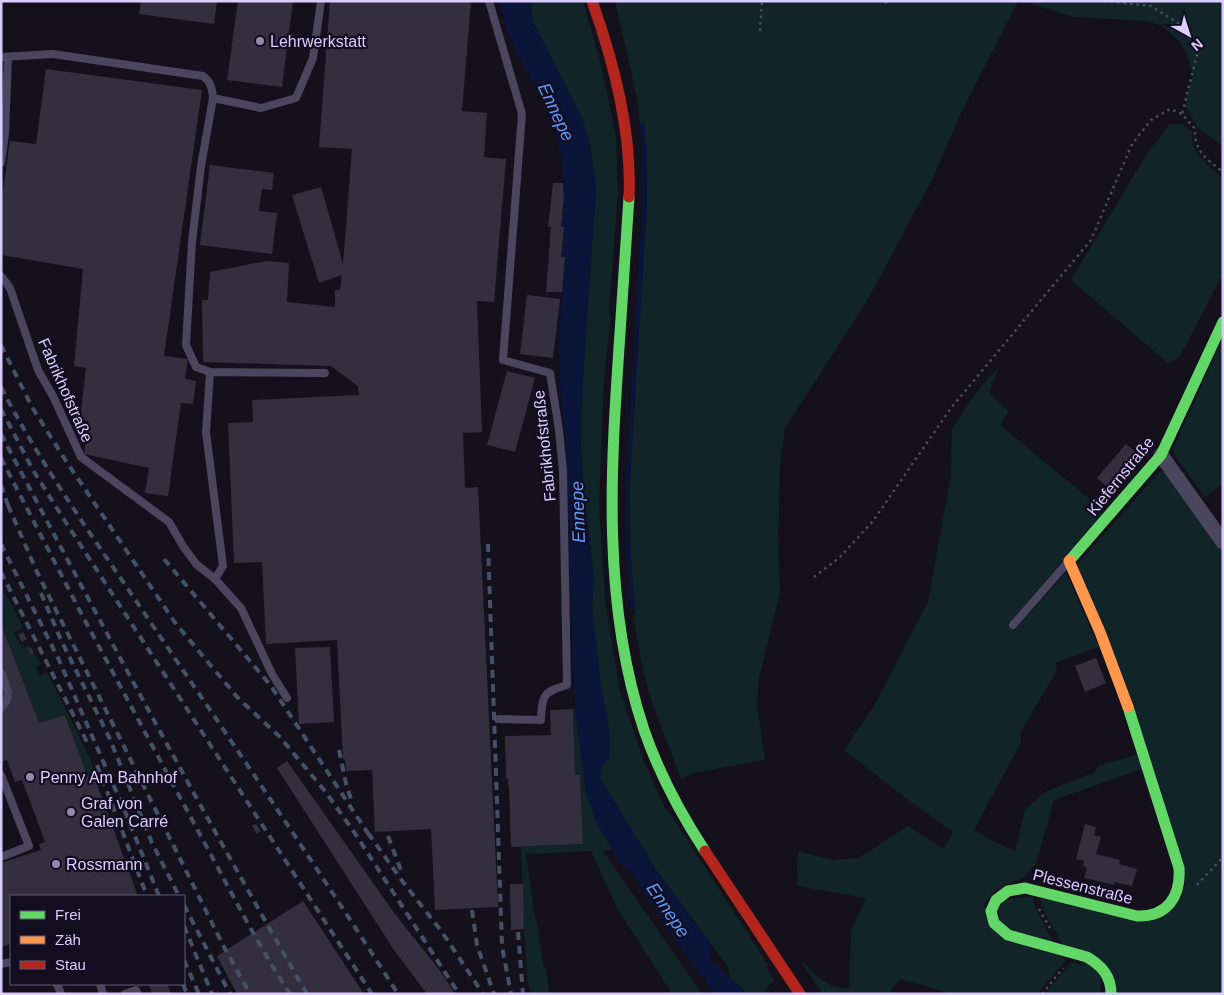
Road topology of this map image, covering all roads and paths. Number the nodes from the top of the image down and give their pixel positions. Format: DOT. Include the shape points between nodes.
graph roads {
  1 [pos="321,1"];
  2 [pos="489,1"];
  3 [pos="592,1"];
  4 [pos="762,1"];
  5 [pos="1104,1"];
  6 [pos="760,31"];
  7 [pos="4,57"];
  8 [pos="213,98"];
  9 [pos="1182,114"];
  10 [pos="1,163"];
  11 [pos="1223,172"];
  12 [pos="1,276"];
  13 [pos="1223,322"];
  14 [pos="210,372"];
  15 [pos="325,373"];
  16 [pos="1161,455"];
  17 [pos="1223,542"];
  18 [pos="1069,561"];
  19 [pos="814,577"];
  20 [pos="215,580"];
  21 [pos="1012,626"];
  22 [pos="1,673"];
  23 [pos="287,698"];
  24 [pos="1,708"];
  25 [pos="498,719"];
  26 [pos="1,774"];
  27 [pos="1,857"];
  28 [pos="1223,857"];
  29 [pos="1174,900"];
  30 [pos="1064,967"];
  31 [pos="125,994"];
  32 [pos="138,994"];
  33 [pos="800,994"];
  34 [pos="1042,994"];
  35 [pos="1111,994"];
  1 -- 8 [label="lane" via="313,58 296,98 261,108"];
  2 -- 25 [label="lane, Fabrikhofstraße" via="522,114 503,360 550,373 563,471 567,685 550,690 541,702 541,720"];
  3 -- 33 [label="main road" via="606,37 619,88 629,163 612,463 615,585 627,668 639,714 677,805"];
  4 -- 6 [label="path"];
  5 -- 9 [label="path" via="1151,6 1181,25 1198,51"];
  7 -- 8 [label="lane" via="53,54 203,76 209,80"];
  7 -- 10 [label="lane" via="5,134"];
  8 -- 14 [label="lane" via="192,242 186,345 196,367"];
  9 -- 11 [label="path" via="1195,130 1194,141 1202,155"];
  9 -- 19 [label="path" via="1170,109 1151,120 1132,144 1091,240 951,408 873,522 840,557"];
  12 -- 20 [label="lane, Fabrikhofstraße" via="10,288 38,370 80,457 169,522 196,564"];
  13 -- 16 [label="main road, Kiefernstraße"];
  14 -- 15 [label="lane"];
  14 -- 20 [label="lane" via="206,432 223,566"];
  16 -- 17 [label="street"];
  16 -- 18 [label="main road, Kiefernstraße"];
  18 -- 21 [label="lane, Kiefernstraße"];
  18 -- 29 [label="main road" via="1128,707 1179,868 1180,884"];
  20 -- 23 [label="lane, Fabrikhofstraße" via="241,608"];
  22 -- 24 [label="lane" via="9,694"];
  26 -- 27 [label="lane" via="29,846"];
  28 -- 29 [label="path" via="1186,897"];
  29 -- 35 [label="main road, Plessenstraße" via="1161,911 1144,916 1124,914 1025,888 1014,888 996,898 991,911 994,923 1002,930 1018,938 1087,957 1106,971"];
  30 -- 34 [label="path"];
  31 -- 32 [label="lane" via="136,990"];
}
